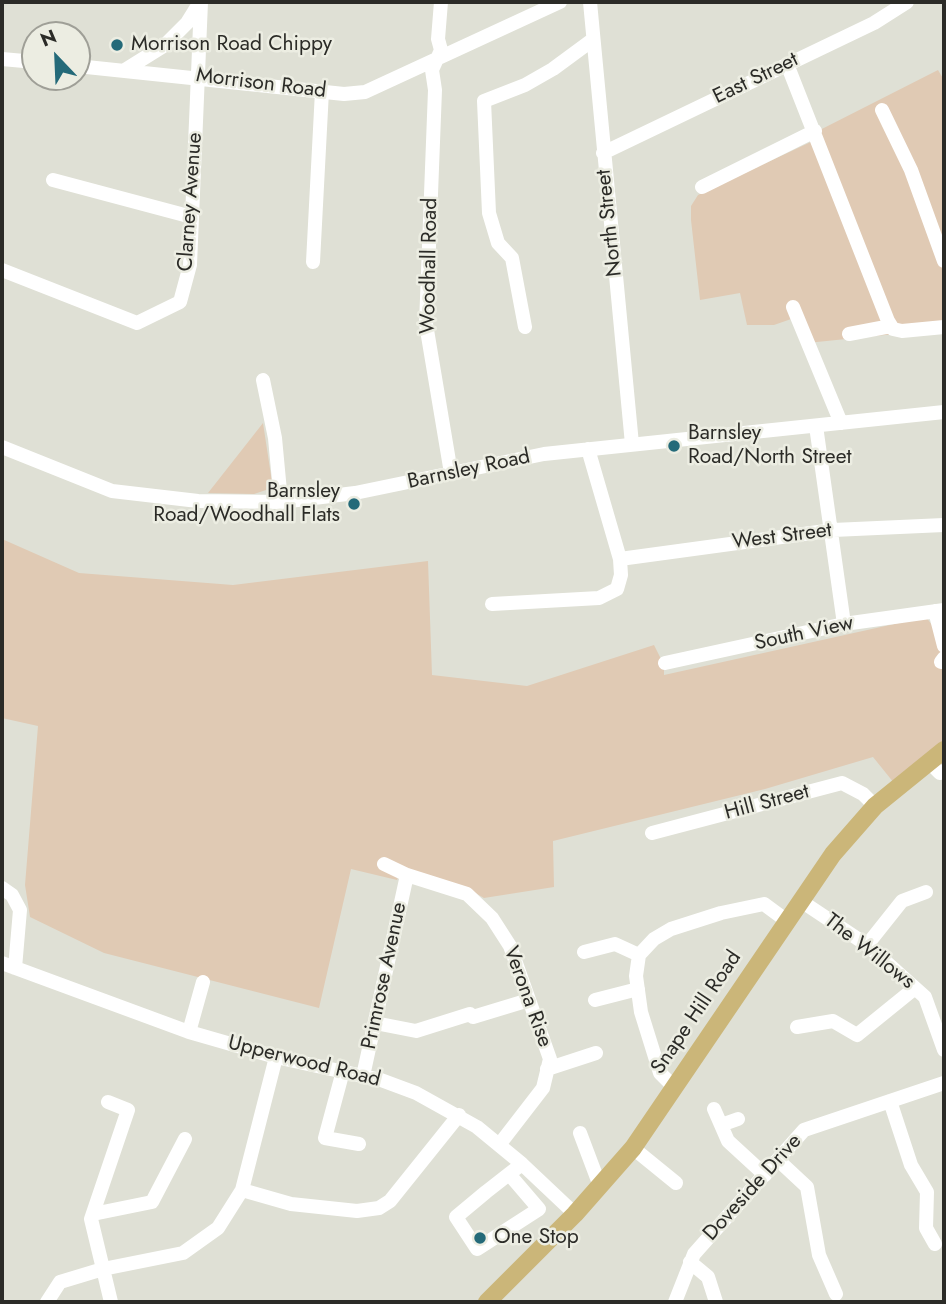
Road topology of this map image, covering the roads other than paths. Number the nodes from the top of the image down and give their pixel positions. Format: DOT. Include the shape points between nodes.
graph roads {
  1 [pos="200,2"];
  2 [pos="441,2"];
  3 [pos="560,2"];
  4 [pos="590,2"];
  5 [pos="907,2"];
  6 [pos="591,41"];
  7 [pos="438,58"];
  8 [pos="2,60"];
  9 [pos="21,61"];
  10 [pos="787,64"];
  11 [pos="91,67"];
  12 [pos="125,70"];
  13 [pos="199,76"];
  14 [pos="322,91"];
  15 [pos="882,110"];
  16 [pos="815,131"];
  17 [pos="603,153"];
  18 [pos="53,180"];
  19 [pos="702,187"];
  20 [pos="192,217"];
  21 [pos="944,261"];
  22 [pos="313,262"];
  23 [pos="2,270"];
  24 [pos="793,307"];
  25 [pos="891,326"];
  26 [pos="525,327"];
  27 [pos="944,327"];
  28 [pos="849,334"];
  29 [pos="263,380"];
  30 [pos="944,412"];
  31 [pos="841,423"];
  32 [pos="816,426"];
  33 [pos="632,444"];
  34 [pos="2,447"];
  35 [pos="588,449"];
  36 [pos="451,473"];
  37 [pos="281,502"];
  38 [pos="944,525"];
  39 [pos="833,530"];
  40 [pos="620,559"];
  41 [pos="492,604"];
  42 [pos="940,611"];
  43 [pos="844,625"];
  44 [pos="944,646"];
  45 [pos="665,663"];
  46 [pos="944,750"];
  47 [pos="937,767"];
  48 [pos="875,806"];
  49 [pos="652,833"];
  50 [pos="384,864"];
  51 [pos="407,875"];
  52 [pos="2,888"];
  53 [pos="926,892"];
  54 [pos="801,901"];
  55 [pos="787,921"];
  56 [pos="867,945"];
  57 [pos="584,952"];
  58 [pos="639,955"];
  59 [pos="8,966"];
  60 [pos="203,982"];
  61 [pos="915,988"];
  62 [pos="638,989"];
  63 [pos="529,1000"];
  64 [pos="595,1000"];
  65 [pos="375,1023"];
  66 [pos="797,1027"];
  67 [pos="189,1032"];
  68 [pos="944,1050"];
  69 [pos="596,1053"];
  70 [pos="276,1057"];
  71 [pos="547,1069"];
  72 [pos="343,1071"];
  73 [pos="363,1076"];
  74 [pos="944,1083"];
  75 [pos="674,1087"];
  76 [pos="890,1101"];
  77 [pos="108,1102"];
  78 [pos="714,1109"];
  79 [pos="459,1115"];
  80 [pos="738,1119"];
  81 [pos="721,1125"];
  82 [pos="580,1133"];
  83 [pos="185,1139"];
  84 [pos="359,1144"];
  85 [pos="499,1145"];
  86 [pos="633,1148"];
  87 [pos="778,1160"];
  88 [pos="522,1164"];
  89 [pos="509,1174"];
  90 [pos="765,1175"];
  91 [pos="676,1183"];
  92 [pos="600,1186"];
  93 [pos="242,1190"];
  94 [pos="93,1214"];
  95 [pos="575,1214"];
  96 [pos="935,1244"];
  97 [pos="690,1262"];
  98 [pos="103,1269"];
  99 [pos="836,1294"];
  100 [pos="47,1302"];
  101 [pos="111,1302"];
  102 [pos="487,1302"];
  103 [pos="675,1302"];
  104 [pos="716,1302"];
  1 -- 12 [label="street" via="165,45"];
  1 -- 13 [label="street, Clarney Avenue"];
  2 -- 7 [label="street, Woodhall Road"];
  3 -- 7 [label="street, Morrison Road"];
  4 -- 6 [label="street, North Street"];
  5 -- 10 [label="street, East Street" via="874,23"];
  6 -- 17 [label="street, North Street"];
  6 -- 26 [label="street" via="525,85 484,101 489,213 498,243 512,258"];
  7 -- 14 [label="street, Morrison Road" via="365,92"];
  7 -- 36 [label="street, Woodhall Road" via="432,70 426,324"];
  8 -- 9 [label="street"];
  10 -- 16 [label="street"];
  10 -- 17 [label="street, East Street"];
  11 -- 12 [label="street, Morrison Road"];
  12 -- 13 [label="street, Morrison Road"];
  13 -- 14 [label="street, Morrison Road"];
  13 -- 20 [label="street, Clarney Avenue"];
  14 -- 22 [label="street"];
  15 -- 21 [label="street" via="911,170"];
  16 -- 19 [label="street"];
  16 -- 25 [label="street"];
  17 -- 33 [label="street, North Street"];
  18 -- 20 [label="street"];
  20 -- 23 [label="street, Clarney Avenue" via="190,265 180,302 137,323"];
  24 -- 31 [label="street"];
  25 -- 27 [label="street" via="902,331"];
  25 -- 28 [label="street"];
  29 -- 37 [label="street"];
  30 -- 31 [label="street, Barnsley Road"];
  31 -- 32 [label="street, Barnsley Road"];
  32 -- 33 [label="street, Barnsley Road"];
  32 -- 39 [label="street"];
  33 -- 35 [label="street, Barnsley Road"];
  34 -- 37 [label="street, Barnsley Road" via="112,491 198,501"];
  35 -- 36 [label="street, Barnsley Road"];
  35 -- 40 [label="street"];
  36 -- 37 [label="street, Barnsley Road" via="355,493"];
  38 -- 39 [label="street, West Street"];
  39 -- 40 [label="street, West Street"];
  39 -- 43 [label="street"];
  40 -- 41 [label="street" via="617,589 599,598"];
  42 -- 43 [label="street, South View"];
  42 -- 44 [label="street"];
  43 -- 45 [label="street, South View"];
  46 -- 47 [label="main road, Snape Hill Road"];
  47 -- 48 [label="main road, Snape Hill Road"];
  48 -- 49 [label="street, Hill Street" via="842,783"];
  48 -- 54 [label="main road, Snape Hill Road" via="833,854"];
  50 -- 51 [label="street, Verona Rise"];
  51 -- 63 [label="street, Verona Rise" via="467,894 492,918 510,946"];
  51 -- 65 [label="street, Primrose Avenue"];
  52 -- 59 [label="street" via="12,895 20,911"];
  53 -- 56 [label="street" via="902,901"];
  54 -- 55 [label="main road, Snape Hill Road"];
  54 -- 56 [label="street, The Willows"];
  55 -- 58 [label="street" via="764,904 721,913 671,929"];
  55 -- 75 [label="main road, Snape Hill Road"];
  56 -- 61 [label="street, The Willows"];
  57 -- 58 [label="street" via="615,944"];
  58 -- 62 [label="street"];
  59 -- 67 [label="street, Upperwood Road"];
  60 -- 67 [label="street"];
  61 -- 66 [label="street" via="857,1035 833,1021"];
  61 -- 68 [label="street, The Willows" via="925,998"];
  62 -- 64 [label="street"];
  62 -- 75 [label="street" via="640,1012 660,1073"];
  63 -- 65 [label="street" via="416,1031"];
  63 -- 71 [label="street, Verona Rise" via="550,1059"];
  65 -- 73 [label="street, Primrose Avenue"];
  67 -- 70 [label="street, Upperwood Road"];
  69 -- 71 [label="street"];
  70 -- 72 [label="street, Upperwood Road"];
  70 -- 93 [label="street"];
  71 -- 85 [label="street, Verona Rise" via="543,1088"];
  72 -- 73 [label="street, Upperwood Road"];
  72 -- 84 [label="street" via="325,1138"];
  73 -- 79 [label="street, Upperwood Road" via="399,1085"];
  74 -- 76 [label="street, Doveside Drive"];
  75 -- 86 [label="main road, Snape Hill Road"];
  76 -- 87 [label="street, Doveside Drive" via="804,1130"];
  76 -- 96 [label="street" via="911,1165 927,1192 926,1228"];
  77 -- 94 [label="street" via="128,1110"];
  78 -- 81 [label="street"];
  79 -- 85 [label="street, Upperwood Road"];
  79 -- 93 [label="street" via="379,1208 291,1203"];
  80 -- 81 [label="street"];
  81 -- 90 [label="street" via="728,1141"];
  82 -- 92 [label="street"];
  83 -- 94 [label="street" via="152,1202"];
  85 -- 88 [label="street, Upperwood Road"];
  86 -- 91 [label="street"];
  86 -- 92 [label="main road, Snape Hill Road"];
  87 -- 90 [label="street, Doveside Drive"];
  87 -- 99 [label="street" via="807,1187 819,1255"];
  88 -- 89 [label="street"];
  88 -- 95 [label="street, Upperwood Road"];
  89 -- 89 [label="street" via="456,1217 477,1249 539,1209"];
  90 -- 97 [label="street, Doveside Drive"];
  92 -- 95 [label="main road, Snape Hill Road"];
  93 -- 98 [label="street" via="218,1228 183,1253"];
  94 -- 98 [label="street"];
  95 -- 102 [label="main road, Snape Hill Road"];
  97 -- 103 [label="street, Doveside Drive"];
  97 -- 104 [label="street" via="708,1278"];
  98 -- 100 [label="street" via="61,1282"];
  98 -- 101 [label="street"];
}
